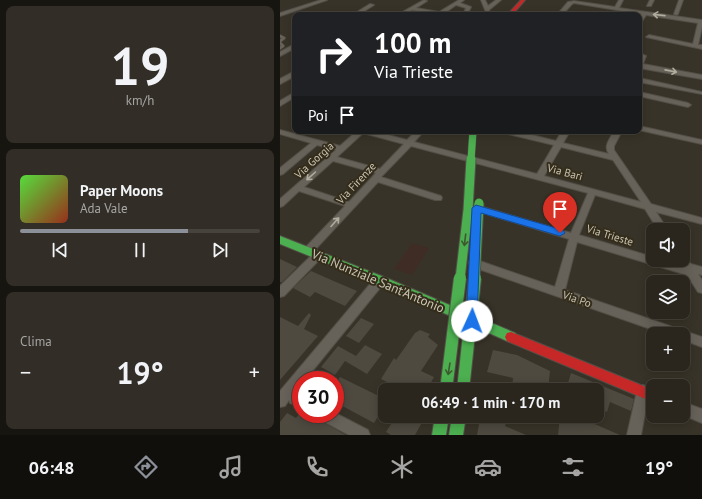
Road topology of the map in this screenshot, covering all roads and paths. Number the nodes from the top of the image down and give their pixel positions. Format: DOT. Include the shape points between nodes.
graph roads {
  1 [pos="325,0"];
  2 [pos="462,0"];
  3 [pos="483,0"];
  4 [pos="499,0"];
  5 [pos="523,0"];
  6 [pos="530,0"];
  7 [pos="622,0"];
  8 [pos="652,0"];
  9 [pos="681,0"];
  10 [pos="425,1"];
  11 [pos="456,4"];
  12 [pos="372,5"];
  13 [pos="649,5"];
  14 [pos="411,8"];
  15 [pos="487,9"];
  16 [pos="616,9"];
  17 [pos="359,12"];
  18 [pos="404,12"];
  19 [pos="430,12"];
  20 [pos="442,12"];
  21 [pos="466,12"];
  22 [pos="488,12"];
  23 [pos="512,12"];
  24 [pos="519,12"];
  25 [pos="562,12"];
  26 [pos="637,12"];
  27 [pos="644,13"];
  28 [pos="676,14"];
  29 [pos="280,15"];
  30 [pos="642,17"];
  31 [pos="702,21"];
  32 [pos="280,36"];
  33 [pos="649,37"];
  34 [pos="280,42"];
  35 [pos="695,45"];
  36 [pos="702,47"];
  37 [pos="280,48"];
  38 [pos="292,48"];
  39 [pos="287,50"];
  40 [pos="292,51"];
  41 [pos="280,54"];
  42 [pos="642,66"];
  43 [pos="292,75"];
  44 [pos="702,77"];
  45 [pos="642,81"];
  46 [pos="280,82"];
  47 [pos="700,92"];
  48 [pos="642,95"];
  49 [pos="292,96"];
  50 [pos="280,104"];
  51 [pos="688,105"];
  52 [pos="642,129"];
  53 [pos="280,132"];
  54 [pos="358,134"];
  55 [pos="377,134"];
  56 [pos="417,134"];
  57 [pos="474,134"];
  58 [pos="478,134"];
  59 [pos="519,134"];
  60 [pos="564,134"];
  61 [pos="616,134"];
  62 [pos="316,142"];
  63 [pos="409,142"];
  64 [pos="702,142"];
  65 [pos="558,144"];
  66 [pos="342,149"];
  67 [pos="482,152"];
  68 [pos="332,158"];
  69 [pos="616,158"];
  70 [pos="475,160"];
  71 [pos="280,172"];
  72 [pos="481,174"];
  73 [pos="378,175"];
  74 [pos="539,177"];
  75 [pos="298,188"];
  76 [pos="593,191"];
  77 [pos="480,197"];
  78 [pos="438,198"];
  79 [pos="280,204"];
  80 [pos="350,204"];
  81 [pos="648,206"];
  82 [pos="476,208"];
  83 [pos="702,221"];
  84 [pos="659,223"];
  85 [pos="574,237"];
  86 [pos="280,240"];
  87 [pos="313,253"];
  88 [pos="646,255"];
  89 [pos="474,263"];
  90 [pos="688,267"];
  91 [pos="690,267"];
  92 [pos="702,271"];
  93 [pos="380,280"];
  94 [pos="702,290"];
  95 [pos="280,292"];
  96 [pos="559,293"];
  97 [pos="472,321"];
  98 [pos="659,327"];
  99 [pos="690,338"];
  100 [pos="702,342"];
  101 [pos="447,383"];
  102 [pos="465,383"];
  103 [pos="465,383"];
  104 [pos="646,392"];
  105 [pos="646,399"];
  106 [pos="280,401"];
  107 [pos="690,411"];
  108 [pos="702,416"];
  109 [pos="341,423"];
  110 [pos="441,423"];
  111 [pos="458,423"];
  112 [pos="462,423"];
  113 [pos="363,435"];
  114 [pos="439,435"];
  115 [pos="456,435"];
  116 [pos="461,435"];
  117 [pos="634,435"];
  1 -- 29 [label="street"];
  2 -- 11 [label="street"];
  3 -- 15 [label="street"];
  4 -- 15 [label="street"];
  5 -- 23 [label="main road"];
  6 -- 24 [label="main road"];
  7 -- 16 [label="street"];
  8 -- 13 [label="street"];
  9 -- 28 [label="street"];
  10 -- 14 [label="street"];
  11 -- 20 [label="street"];
  11 -- 21 [label="street" via="469,7"];
  12 -- 17 [label="street"];
  14 -- 18 [label="street"];
  14 -- 19 [label="street"];
  15 -- 22 [label="street"];
  16 -- 25 [label="street" via="574,2"];
  16 -- 26 [label="street"];
  27 -- 30 [label="street"];
  31 -- 27 [label="street, one-way"];
  31 -- 35 [label="street"];
  32 -- 34 [label="lane" via="284,38"];
  33 -- 35 [label="street"];
  34 -- 37 [label="lane" via="283,46"];
  35 -- 36 [label="street"];
  37 -- 39 [label="street"];
  38 -- 39 [label="street"];
  39 -- 40 [label="street"];
  39 -- 41 [label="street"];
  42 -- 44 [label="street, one-way"];
  43 -- 46 [label="street"];
  45 -- 47 [label="street"];
  48 -- 51 [label="street"];
  49 -- 50 [label="street"];
  52 -- 64 [label="street"];
  53 -- 62 [label="street"];
  54 -- 66 [label="street, Via Gorgia"];
  55 -- 63 [label="street, Via Bari"];
  56 -- 63 [label="street, Via Firenze"];
  57 -- 101 [label="main road, one-way, bridge" via="468,210"];
  58 -- 70 [label="street"];
  59 -- 65 [label="street"];
  60 -- 65 [label="street"];
  61 -- 69 [label="street" via="610,146"];
  62 -- 66 [label="street"];
  62 -- 71 [label="street"];
  63 -- 70 [label="street, Via Bari"];
  63 -- 73 [label="street, Via Firenze"];
  65 -- 69 [label="street"];
  65 -- 74 [label="street"];
  66 -- 68 [label="street, Via Gorgia"];
  67 -- 72 [label="main road"];
  68 -- 73 [label="street"];
  68 -- 75 [label="street, Via Gorgia, one-way"];
  69 -- 81 [label="street"];
  70 -- 74 [label="street, Via Bari"];
  70 -- 82 [label="street"];
  73 -- 78 [label="street"];
  73 -- 80 [label="street, Via Firenze"];
  74 -- 76 [label="street, Via Bari"];
  75 -- 79 [label="street, Via Gorgia"];
  75 -- 80 [label="street"];
  76 -- 81 [label="street, Via Bari"];
  76 -- 85 [label="street"];
  77 -- 102 [label="main road, bridge"];
  87 -- 80 [label="street, Via Firenze, one-way"];
  81 -- 83 [label="street, Via Bari"];
  81 -- 84 [label="street"];
  82 -- 85 [label="street, Via Trieste"];
  82 -- 89 [label="street"];
  85 -- 88 [label="street, Via Trieste"];
  85 -- 96 [label="street"];
  86 -- 87 [label="main road, Via Nunziale Sant'Antonio"];
  87 -- 93 [label="main road, Via Nunziale Sant'Antonio"];
  87 -- 95 [label="street, Via Firenze"];
  89 -- 96 [label="street, Via Po"];
  89 -- 97 [label="street"];
  90 -- 94 [label="street"];
  91 -- 92 [label="street, Via Trieste"];
  93 -- 97 [label="main road, Via Nunziale Sant'Antonio"];
  93 -- 106 [label="street"];
  96 -- 98 [label="street, Via Po"];
  97 -- 103 [label="street"];
  97 -- 104 [label="main road, Via Nunziale Sant'Antonio"];
  99 -- 100 [label="street"];
  105 -- 117 [label="street"];
  107 -- 108 [label="street"];
  109 -- 113 [label="street"];
  110 -- 114 [label="main road"];
  111 -- 115 [label="main road"];
  112 -- 116 [label="street"];
}
